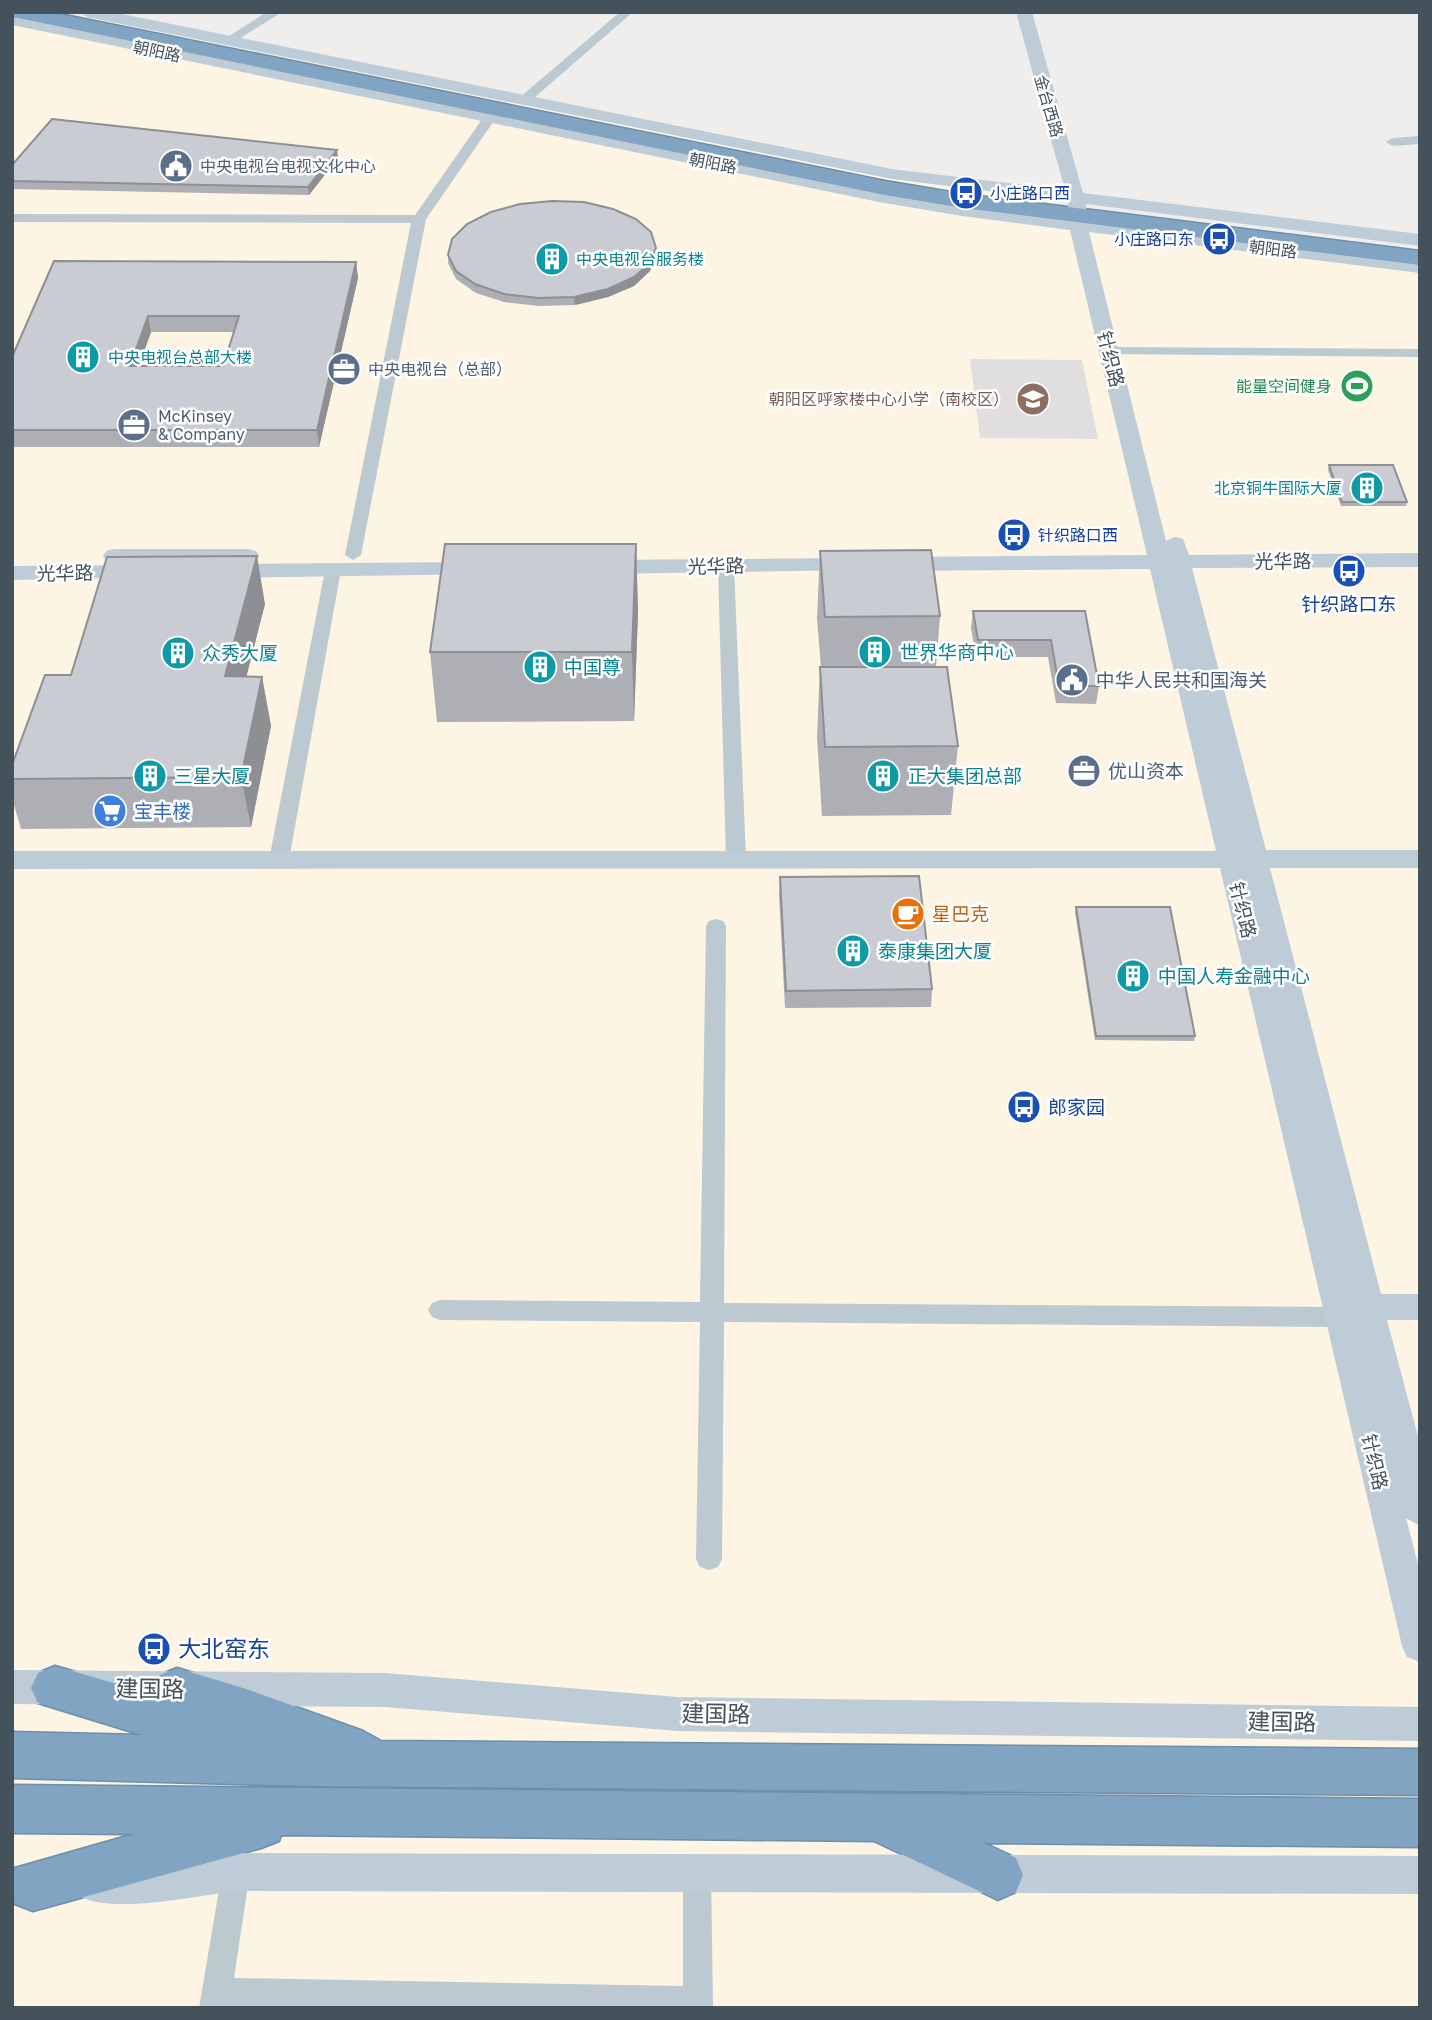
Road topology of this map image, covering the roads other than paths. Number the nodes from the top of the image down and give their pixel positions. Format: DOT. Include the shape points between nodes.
graph roads {
  1 [pos="18,12"];
  2 [pos="48,12"];
  3 [pos="87,12"];
  4 [pos="276,12"];
  5 [pos="627,12"];
  6 [pos="1024,12"];
  7 [pos="12,20"];
  8 [pos="227,41"];
  9 [pos="523,101"];
  10 [pos="490,118"];
  11 [pos="1420,140"];
  12 [pos="1393,142"];
  13 [pos="1081,215"];
  14 [pos="12,218"];
  15 [pos="419,219"];
  16 [pos="1420,240"];
  17 [pos="1420,250"];
  18 [pos="1420,258"];
  19 [pos="1420,267"];
  20 [pos="1116,351"];
  21 [pos="1420,353"];
  22 [pos="1420,548"];
  23 [pos="353,555"];
  24 [pos="1168,556"];
  25 [pos="12,557"];
  26 [pos="1420,560"];
  27 [pos="726,566"];
  28 [pos="333,570"];
  29 [pos="12,573"];
  30 [pos="1420,859"];
  31 [pos="12,860"];
  32 [pos="279,860"];
  33 [pos="736,860"];
  34 [pos="1243,860"];
  35 [pos="716,926"];
  36 [pos="1420,1307"];
  37 [pos="440,1310"];
  38 [pos="712,1312"];
  39 [pos="1354,1312"];
  40 [pos="1420,1511"];
  41 [pos="709,1559"];
  42 [pos="1420,1646"];
  43 [pos="34,1688"];
  44 [pos="177,1690"];
  45 [pos="1420,1724"];
  46 [pos="13,1755"];
  47 [pos="315,1763"];
  48 [pos="387,1763"];
  49 [pos="1420,1772"];
  50 [pos="12,1809"];
  51 [pos="303,1812"];
  52 [pos="873,1816"];
  53 [pos="1420,1823"];
  54 [pos="236,1872"];
  55 [pos="697,1874"];
  56 [pos="998,1875"];
  57 [pos="1420,1875"];
  58 [pos="23,1887"];
  59 [pos="215,2000"];
  60 [pos="698,2004"];
  1 -- 13 [label="highway, 朝阳路" via="885,188"];
  2 -- 13 [label="highway, 朝阳路" via="888,183"];
  3 -- 8 [label="street, 朝阳路"];
  4 -- 8 [label="street"];
  5 -- 9 [label="street"];
  6 -- 13 [label="street, 金台西路"];
  7 -- 10 [label="street, 朝阳路"];
  8 -- 9 [label="street, 朝阳路"];
  9 -- 13 [label="street, 朝阳路"];
  10 -- 13 [label="street, 朝阳路" via="879,197"];
  10 -- 15 [label="street"];
  11 -- 12 [label="street"];
  13 -- 16 [label="street, 朝阳路"];
  13 -- 17 [label="highway, 朝阳路"];
  13 -- 18 [label="highway, 朝阳路"];
  13 -- 19 [label="street, 朝阳路"];
  13 -- 20 [label="street, 针织路"];
  14 -- 15 [label="street"];
  15 -- 23 [label="street"];
  20 -- 21 [label="street"];
  20 -- 24 [label="street, 针织路"];
  22 -- 24 [label="street, 光华路"];
  23 -- 25 [label="street, 光华路"];
  23 -- 28 [label="street, 光华路" via="493,561"];
  24 -- 26 [label="street, 光华路"];
  24 -- 27 [label="street, 光华路"];
  24 -- 27 [label="street, 光华路" via="582,560"];
  24 -- 34 [label="street, 针织路"];
  27 -- 33 [label="street"];
  28 -- 29 [label="street, 光华路"];
  28 -- 32 [label="street"];
  30 -- 34 [label="street"];
  31 -- 32 [label="street"];
  32 -- 33 [label="street"];
  33 -- 34 [label="street"];
  34 -- 39 [label="street, 针织路"];
  35 -- 38 [label="street"];
  36 -- 39 [label="street"];
  37 -- 38 [label="street"];
  38 -- 39 [label="street"];
  38 -- 41 [label="street"];
  39 -- 40 [label="street, 针织路"];
  39 -- 42 [label="street, 针织路"];
  43 -- 44 [label="street, 建国路"];
  43 -- 47 [label="highway" via="189,1724"];
  44 -- 45 [label="street, 建国路" via="385,1690 678,1714"];
  44 -- 48 [label="highway"];
  46 -- 47 [label="highway"];
  47 -- 48 [label="highway"];
  48 -- 49 [label="highway"];
  50 -- 51 [label="highway"];
  51 -- 52 [label="highway"];
  51 -- 58 [label="highway"];
  52 -- 53 [label="highway"];
  52 -- 56 [label="highway"];
  54 -- 55 [label="street"];
  54 -- 58 [label="street" via="165,1882"];
  54 -- 59 [label="street"];
  55 -- 56 [label="street"];
  55 -- 60 [label="street"];
  56 -- 57 [label="street"];
  59 -- 60 [label="street"];
}
